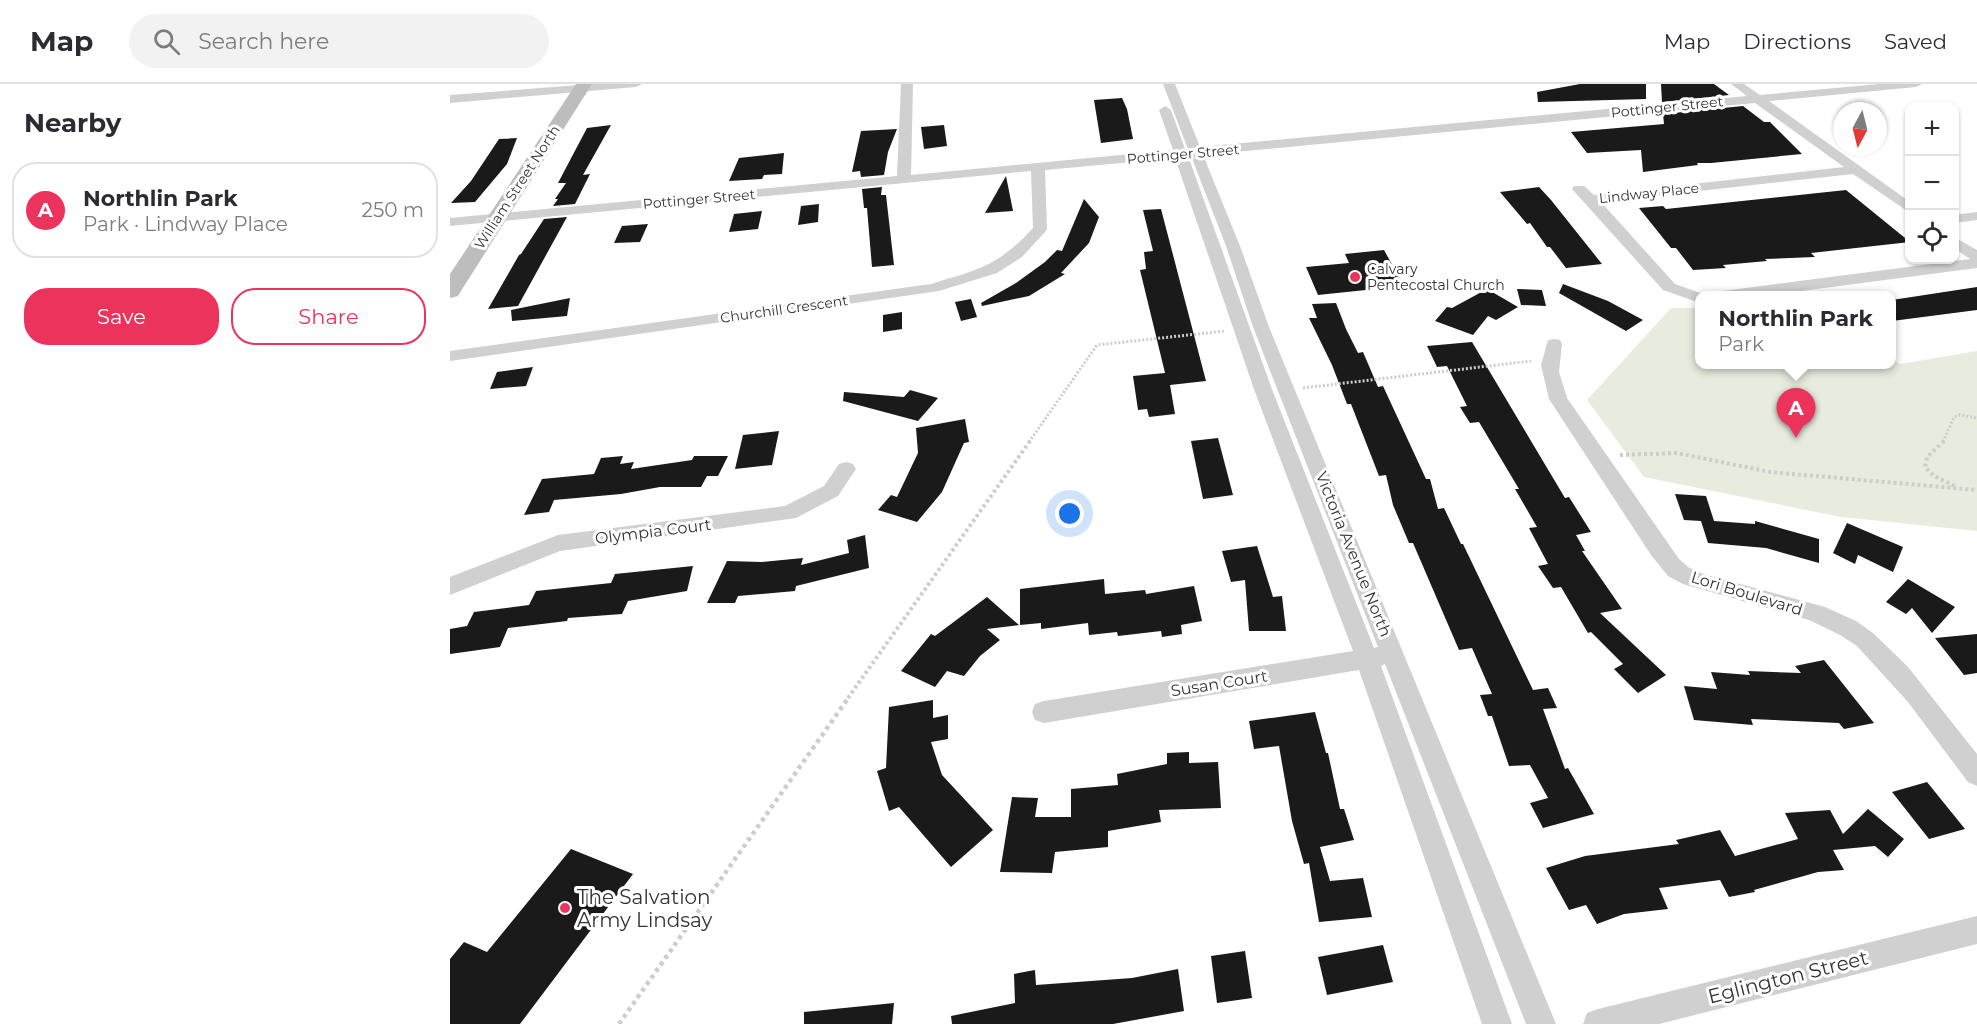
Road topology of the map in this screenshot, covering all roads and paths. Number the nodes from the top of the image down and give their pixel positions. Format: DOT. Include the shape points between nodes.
graph roads {
  1 [pos="636,84"];
  2 [pos="907,84"];
  3 [pos="1156,84"];
  4 [pos="1169,84"];
  5 [pos="1737,84"];
  6 [pos="1916,84"];
  7 [pos="583,86"];
  8 [pos="450,99"];
  9 [pos="1756,99"];
  10 [pos="1187,154"];
  11 [pos="1038,168"];
  12 [pos="1856,170"];
  13 [pos="904,180"];
  14 [pos="1579,189"];
  15 [pos="1591,199"];
  16 [pos="1905,205"];
  17 [pos="1977,216"];
  18 [pos="497,218"];
  19 [pos="1959,218"];
  20 [pos="450,222"];
  21 [pos="1959,244"];
  22 [pos="1977,257"];
  23 [pos="1977,263"];
  24 [pos="450,291"];
  25 [pos="1761,291"];
  26 [pos="1695,296"];
  27 [pos="1241,328"];
  28 [pos="1551,351"];
  29 [pos="450,356"];
  30 [pos="1288,389"];
  31 [pos="1264,392"];
  32 [pos="1977,418"];
  33 [pos="1616,455"];
  34 [pos="846,469"];
  35 [pos="1959,488"];
  36 [pos="1977,490"];
  37 [pos="450,586"];
  38 [pos="1394,655"];
  39 [pos="1366,659"];
  40 [pos="1044,712"];
  41 [pos="1977,774"];
  42 [pos="1977,930"];
  43 [pos="619,1024"];
  44 [pos="1497,1024"];
  45 [pos="1541,1024"];
  46 [pos="1598,1024"];
  1 -- 7 [label="street"];
  2 -- 13 [label="street"];
  3 -- 10 [label="street, Victoria Avenue North"];
  4 -- 10 [label="street, Victoria Avenue North"];
  5 -- 9 [label="street"];
  6 -- 9 [label="street, Pottinger Street"];
  7 -- 8 [label="street"];
  7 -- 18 [label="street, William Street North"];
  9 -- 10 [label="street, Pottinger Street"];
  9 -- 12 [label="street"];
  10 -- 11 [label="street, Pottinger Street"];
  10 -- 27 [label="street, Victoria Avenue North"];
  10 -- 30 [label="street, Victoria Avenue North" via="1233,246"];
  11 -- 13 [label="street, Pottinger Street"];
  11 -- 29 [label="street, Churchill Crescent" via="1040,229 1017,254 992,270 933,288"];
  12 -- 15 [label="street, Lindway Place"];
  12 -- 16 [label="street"];
  13 -- 18 [label="street, Pottinger Street"];
  14 -- 15 [label="street"];
  15 -- 26 [label="street, Lindway Place" via="1669,287"];
  17 -- 19 [label="street"];
  18 -- 20 [label="street, Pottinger Street"];
  18 -- 24 [label="street, William Street North"];
  21 -- 22 [label="street"];
  23 -- 25 [label="street"];
  27 -- 31 [label="street, Victoria Avenue North"];
  27 -- 43 [label="path" via="1097,345"];
  28 -- 30 [label="path"];
  28 -- 41 [label="street, Lori Boulevard" via="1551,380 1558,399 1658,549 1677,571 1702,582 1820,615 1868,640"];
  30 -- 31 [label="street"];
  30 -- 38 [label="street, Victoria Avenue North"];
  31 -- 39 [label="street, Victoria Avenue North"];
  32 -- 35 [label="path" via="1954,417 1943,443 1924,463 1934,476"];
  33 -- 35 [label="path" via="1677,453 1770,472"];
  34 -- 37 [label="street, Olympia Court" via="831,491 789,513 558,543"];
  35 -- 36 [label="path"];
  38 -- 39 [label="street, Susan Court"];
  38 -- 45 [label="street, Victoria Avenue North"];
  39 -- 40 [label="street, Susan Court"];
  39 -- 44 [label="street, Victoria Avenue North"];
  42 -- 46 [label="street, Eglington Street"];
}
